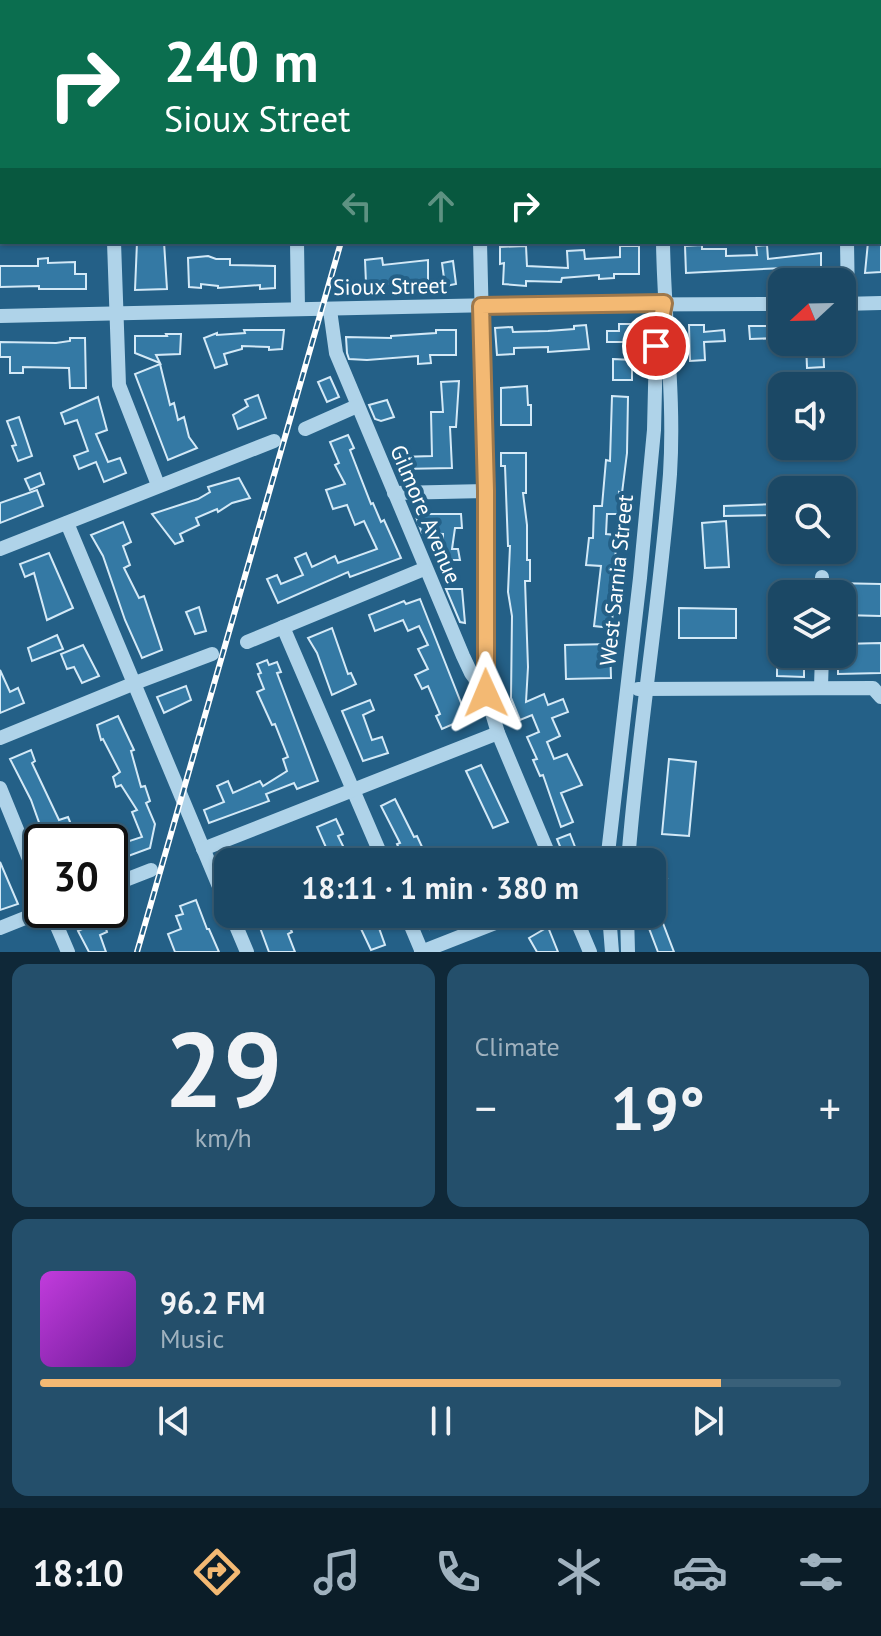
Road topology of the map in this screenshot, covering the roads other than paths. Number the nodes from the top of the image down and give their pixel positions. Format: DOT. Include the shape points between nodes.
graph roads {
  1 [pos="114,244"];
  2 [pos="297,244"];
  3 [pos="480,244"];
  4 [pos="663,244"];
  5 [pos="847,244"];
  6 [pos="846,268"];
  7 [pos="664,303"];
  8 [pos="881,303"];
  9 [pos="768,304"];
  10 [pos="856,304"];
  11 [pos="481,306"];
  12 [pos="298,308"];
  13 [pos="330,310"];
  14 [pos="116,314"];
  15 [pos="0,316"];
  16 [pos="357,406"];
  17 [pos="305,429"];
  18 [pos="274,441"];
  19 [pos="158,485"];
  20 [pos="486,491"];
  21 [pos="394,493"];
  22 [pos="67,523"];
  23 [pos="0,549"];
  24 [pos="424,569"];
  25 [pos="283,627"];
  26 [pos="247,642"];
  27 [pos="212,654"];
  28 [pos="822,668"];
  29 [pos="135,683"];
  30 [pos="821,687"];
  31 [pos="627,689"];
  32 [pos="646,689"];
  33 [pos="486,693"];
  34 [pos="881,697"];
  35 [pos="498,733"];
  36 [pos="0,738"];
  37 [pos="0,788"];
  38 [pos="353,789"];
  39 [pos="24,847"];
  40 [pos="378,848"];
  41 [pos="546,848"];
  42 [pos="609,848"];
  43 [pos="629,848"];
  44 [pos="203,849"];
  45 [pos="151,870"];
  46 [pos="214,875"];
  47 [pos="128,879"];
  48 [pos="24,919"];
  49 [pos="0,928"];
  50 [pos="57,928"];
  51 [pos="237,928"];
  52 [pos="412,928"];
  53 [pos="483,928"];
  54 [pos="580,928"];
  55 [pos="610,928"];
  56 [pos="627,928"];
  57 [pos="68,952"];
  58 [pos="247,952"];
  59 [pos="422,952"];
  60 [pos="590,952"];
  61 [pos="612,952"];
  62 [pos="628,952"];
  1 -- 14 [label="street"];
  2 -- 12 [label="street"];
  3 -- 11 [label="street"];
  4 -- 7 [label="street, West Sarnia Street"];
  5 -- 6 [label="street"];
  7 -- 9 [label="street, Sioux Street"];
  7 -- 11 [label="street, Sioux Street"];
  7 -- 31 [label="street, West Sarnia Street"];
  7 -- 32 [label="street, West Sarnia Street" via="670,471"];
  8 -- 10 [label="street"];
  11 -- 13 [label="street, Sioux Street"];
  11 -- 20 [label="street"];
  12 -- 13 [label="street, Sioux Street"];
  12 -- 14 [label="street, Sioux Street"];
  13 -- 16 [label="street, Gilmore Avenue" via="336,353"];
  14 -- 15 [label="street, Sioux Street"];
  14 -- 19 [label="street" via="119,385"];
  16 -- 17 [label="street"];
  16 -- 21 [label="street, Gilmore Avenue"];
  18 -- 19 [label="street"];
  19 -- 22 [label="street"];
  20 -- 21 [label="street"];
  20 -- 33 [label="street"];
  21 -- 24 [label="street, Gilmore Avenue"];
  22 -- 23 [label="street"];
  22 -- 29 [label="street"];
  24 -- 25 [label="street"];
  24 -- 33 [label="street, Gilmore Avenue" via="471,673"];
  25 -- 26 [label="street"];
  25 -- 38 [label="street"];
  27 -- 29 [label="street"];
  28 -- 30 [label="street"];
  29 -- 36 [label="street"];
  29 -- 44 [label="street"];
  30 -- 32 [label="street"];
  30 -- 34 [label="street" via="873,688"];
  31 -- 32 [label="street"];
  31 -- 42 [label="street, West Sarnia Street"];
  32 -- 43 [label="street, West Sarnia Street"];
  33 -- 35 [label="street, Gilmore Avenue"];
  35 -- 38 [label="street"];
  35 -- 41 [label="street, Gilmore Avenue"];
  37 -- 39 [label="street"];
  38 -- 40 [label="street"];
  38 -- 44 [label="street"];
  44 -- 46 [label="street"];
  45 -- 47 [label="street"];
  48 -- 49 [label="street"];
  50 -- 57 [label="street"];
  51 -- 58 [label="street"];
  52 -- 59 [label="street"];
  53 -- 59 [label="street"];
  54 -- 60 [label="street"];
  55 -- 61 [label="street"];
  56 -- 62 [label="street"];
}
